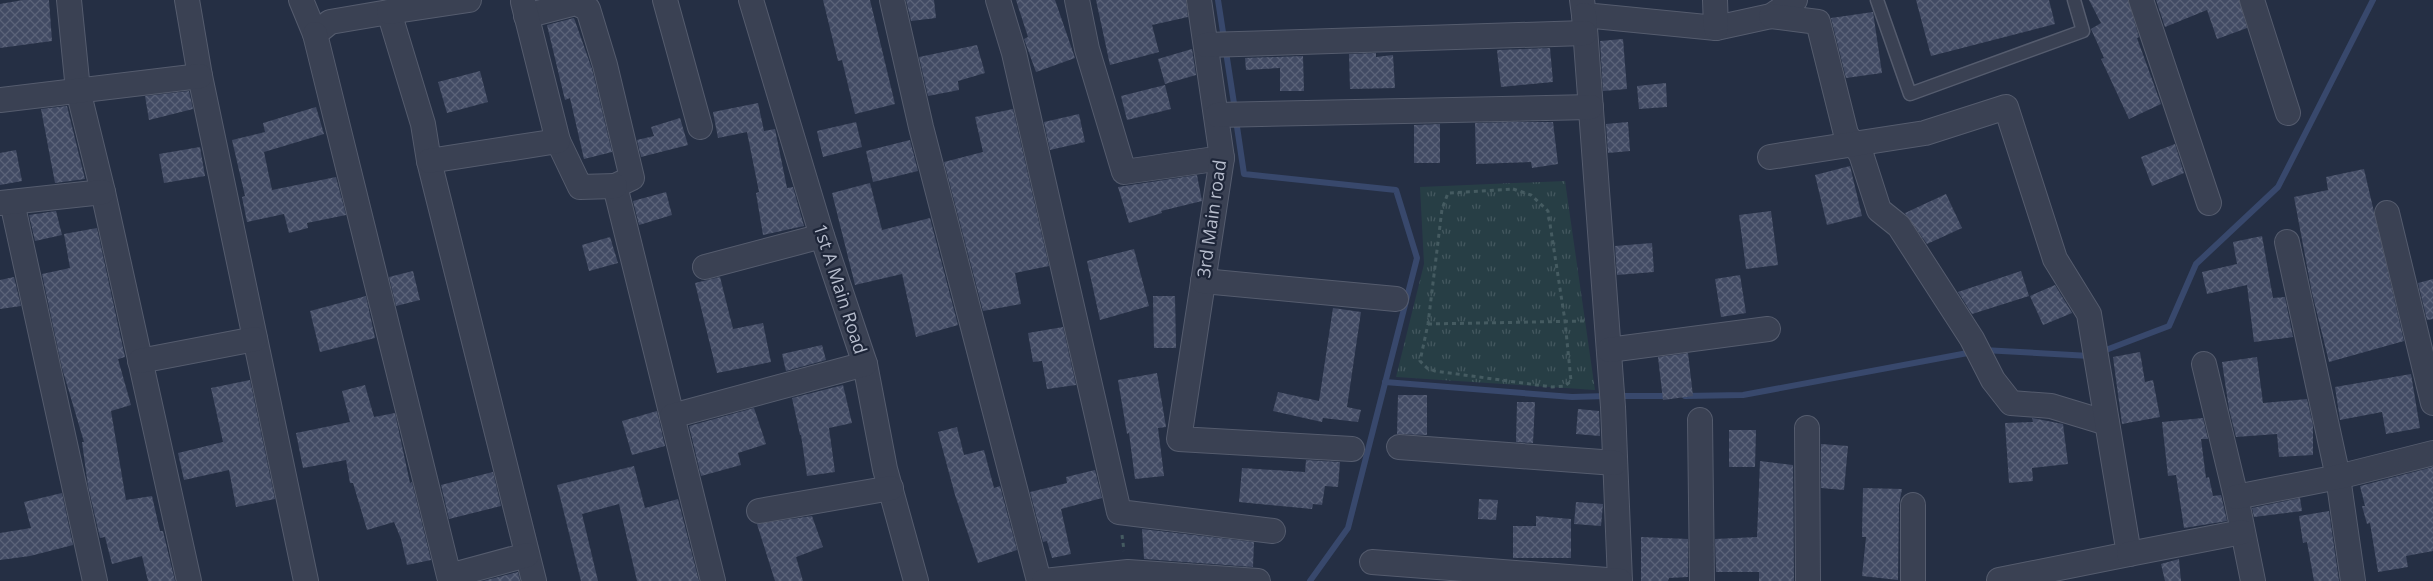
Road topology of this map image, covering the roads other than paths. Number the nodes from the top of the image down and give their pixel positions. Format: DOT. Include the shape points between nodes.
graph roads {
  1 [pos="68,0"];
  2 [pos="187,0"];
  3 [pos="301,0"];
  4 [pos="469,0"];
  5 [pos="664,0"];
  6 [pos="752,0"];
  7 [pos="892,0"];
  8 [pos="998,0"];
  9 [pos="1077,0"];
  10 [pos="1199,0"];
  11 [pos="1715,0"];
  12 [pos="1794,0"];
  13 [pos="1876,0"];
  14 [pos="2074,0"];
  15 [pos="2141,0"];
  16 [pos="2252,0"];
  17 [pos="524,8"];
  18 [pos="389,12"];
  19 [pos="1584,16"];
  20 [pos="1772,16"];
  21 [pos="1716,28"];
  22 [pos="315,34"];
  23 [pos="1206,45"];
  24 [pos="200,76"];
  25 [pos="78,90"];
  26 [pos="0,100"];
  27 [pos="1590,107"];
  28 [pos="2288,113"];
  29 [pos="1217,116"];
  30 [pos="700,127"];
  31 [pos="558,142"];
  32 [pos="1854,144"];
  33 [pos="1770,157"];
  34 [pos="1222,158"];
  35 [pos="429,161"];
  36 [pos="615,186"];
  37 [pos="103,192"];
  38 [pos="6,203"];
  39 [pos="2209,203"];
  40 [pos="2387,213"];
  41 [pos="822,236"];
  42 [pos="2287,242"];
  43 [pos="705,267"];
  44 [pos="1203,281"];
  45 [pos="1396,299"];
  46 [pos="1768,329"];
  47 [pos="255,340"];
  48 [pos="1609,350"];
  49 [pos="140,361"];
  50 [pos="865,364"];
  51 [pos="2204,364"];
  52 [pos="2433,403"];
  53 [pos="672,416"];
  54 [pos="1700,420"];
  55 [pos="2107,423"];
  56 [pos="1807,428"];
  57 [pos="1399,447"];
  58 [pos="1352,449"];
  59 [pos="2433,453"];
  60 [pos="1615,463"];
  61 [pos="2338,477"];
  62 [pos="891,488"];
  63 [pos="2236,498"];
  64 [pos="1913,505"];
  65 [pos="759,511"];
  66 [pos="1272,531"];
  67 [pos="2242,532"];
  68 [pos="2129,554"];
  69 [pos="527,555"];
  70 [pos="1372,562"];
  71 [pos="1405,573"];
  72 [pos="1497,576"];
  73 [pos="440,579"];
  74 [pos="1999,580"];
  75 [pos="95,581"];
  76 [pos="189,581"];
  77 [pos="306,581"];
  78 [pos="534,581"];
  79 [pos="712,581"];
  80 [pos="916,581"];
  81 [pos="1039,581"];
  82 [pos="1044,581"];
  83 [pos="1258,581"];
  84 [pos="1620,581"];
  85 [pos="1702,581"];
  86 [pos="1808,581"];
  87 [pos="1913,581"];
  88 [pos="2253,581"];
  89 [pos="2353,581"];
  1 -- 25 [label="street"];
  2 -- 24 [label="street"];
  3 -- 22 [label="street"];
  4 -- 18 [label="street"];
  5 -- 30 [label="street"];
  6 -- 41 [label="street, 1st A Main Road"];
  7 -- 81 [label="street" via="921,127"];
  8 -- 66 [label="street" via="1014,53 1119,512"];
  9 -- 34 [label="street" via="1087,49 1124,172"];
  10 -- 23 [label="street, 3rd Main road"];
  11 -- 21 [label="street"];
  12 -- 20 [label="street"];
  13 -- 14 [label="lane" via="1910,94 2083,31"];
  15 -- 39 [label="street"];
  16 -- 28 [label="street"];
  17 -- 31 [label="street"];
  17 -- 36 [label="street" via="576,3 588,9 632,178"];
  18 -- 22 [label="street" via="330,22"];
  18 -- 35 [label="street" via="423,124"];
  19 -- 21 [label="street"];
  19 -- 23 [label="street"];
  19 -- 27 [label="street"];
  20 -- 21 [label="street"];
  20 -- 32 [label="street" via="1818,22 1846,134"];
  22 -- 73 [label="street"];
  23 -- 29 [label="street, 3rd Main road"];
  24 -- 25 [label="street"];
  24 -- 47 [label="street"];
  25 -- 26 [label="street"];
  25 -- 37 [label="street"];
  27 -- 29 [label="street"];
  27 -- 48 [label="street"];
  29 -- 34 [label="street, 3rd Main road"];
  31 -- 35 [label="street"];
  31 -- 36 [label="street" via="580,187"];
  32 -- 33 [label="street"];
  32 -- 55 [label="street" via="1861,154 1879,210 1899,226 1993,380 2011,403 2051,406"];
  32 -- 55 [label="street" via="1925,133 2006,107 2056,259 2089,314"];
  34 -- 44 [label="street, 3rd Main road"];
  35 -- 69 [label="street"];
  36 -- 53 [label="street"];
  37 -- 38 [label="street"];
  37 -- 49 [label="street"];
  38 -- 75 [label="street"];
  40 -- 52 [label="street"];
  41 -- 43 [label="street"];
  41 -- 50 [label="street, 1st A Main Road"];
  42 -- 61 [label="street"];
  44 -- 45 [label="street"];
  44 -- 58 [label="street, 3rd Main road" via="1179,438"];
  46 -- 48 [label="street"];
  47 -- 49 [label="street"];
  47 -- 77 [label="street"];
  48 -- 60 [label="street"];
  49 -- 76 [label="street"];
  50 -- 53 [label="street"];
  50 -- 62 [label="street, 1st A Main Road"];
  51 -- 63 [label="street"];
  53 -- 79 [label="street"];
  54 -- 85 [label="street"];
  55 -- 68 [label="street"];
  56 -- 86 [label="street"];
  57 -- 60 [label="street"];
  59 -- 61 [label="street"];
  60 -- 84 [label="street"];
  61 -- 63 [label="street"];
  61 -- 89 [label="street"];
  62 -- 65 [label="street"];
  62 -- 80 [label="street, 1st A Main Road"];
  63 -- 67 [label="street"];
  64 -- 87 [label="street"];
  67 -- 68 [label="street"];
  67 -- 88 [label="street"];
  68 -- 74 [label="street"];
  69 -- 73 [label="street"];
  69 -- 78 [label="street"];
  70 -- 71 [label="street"];
  71 -- 72 [label="street"];
  72 -- 84 [label="street"];
  82 -- 83 [label="street" via="1128,572"];
}
